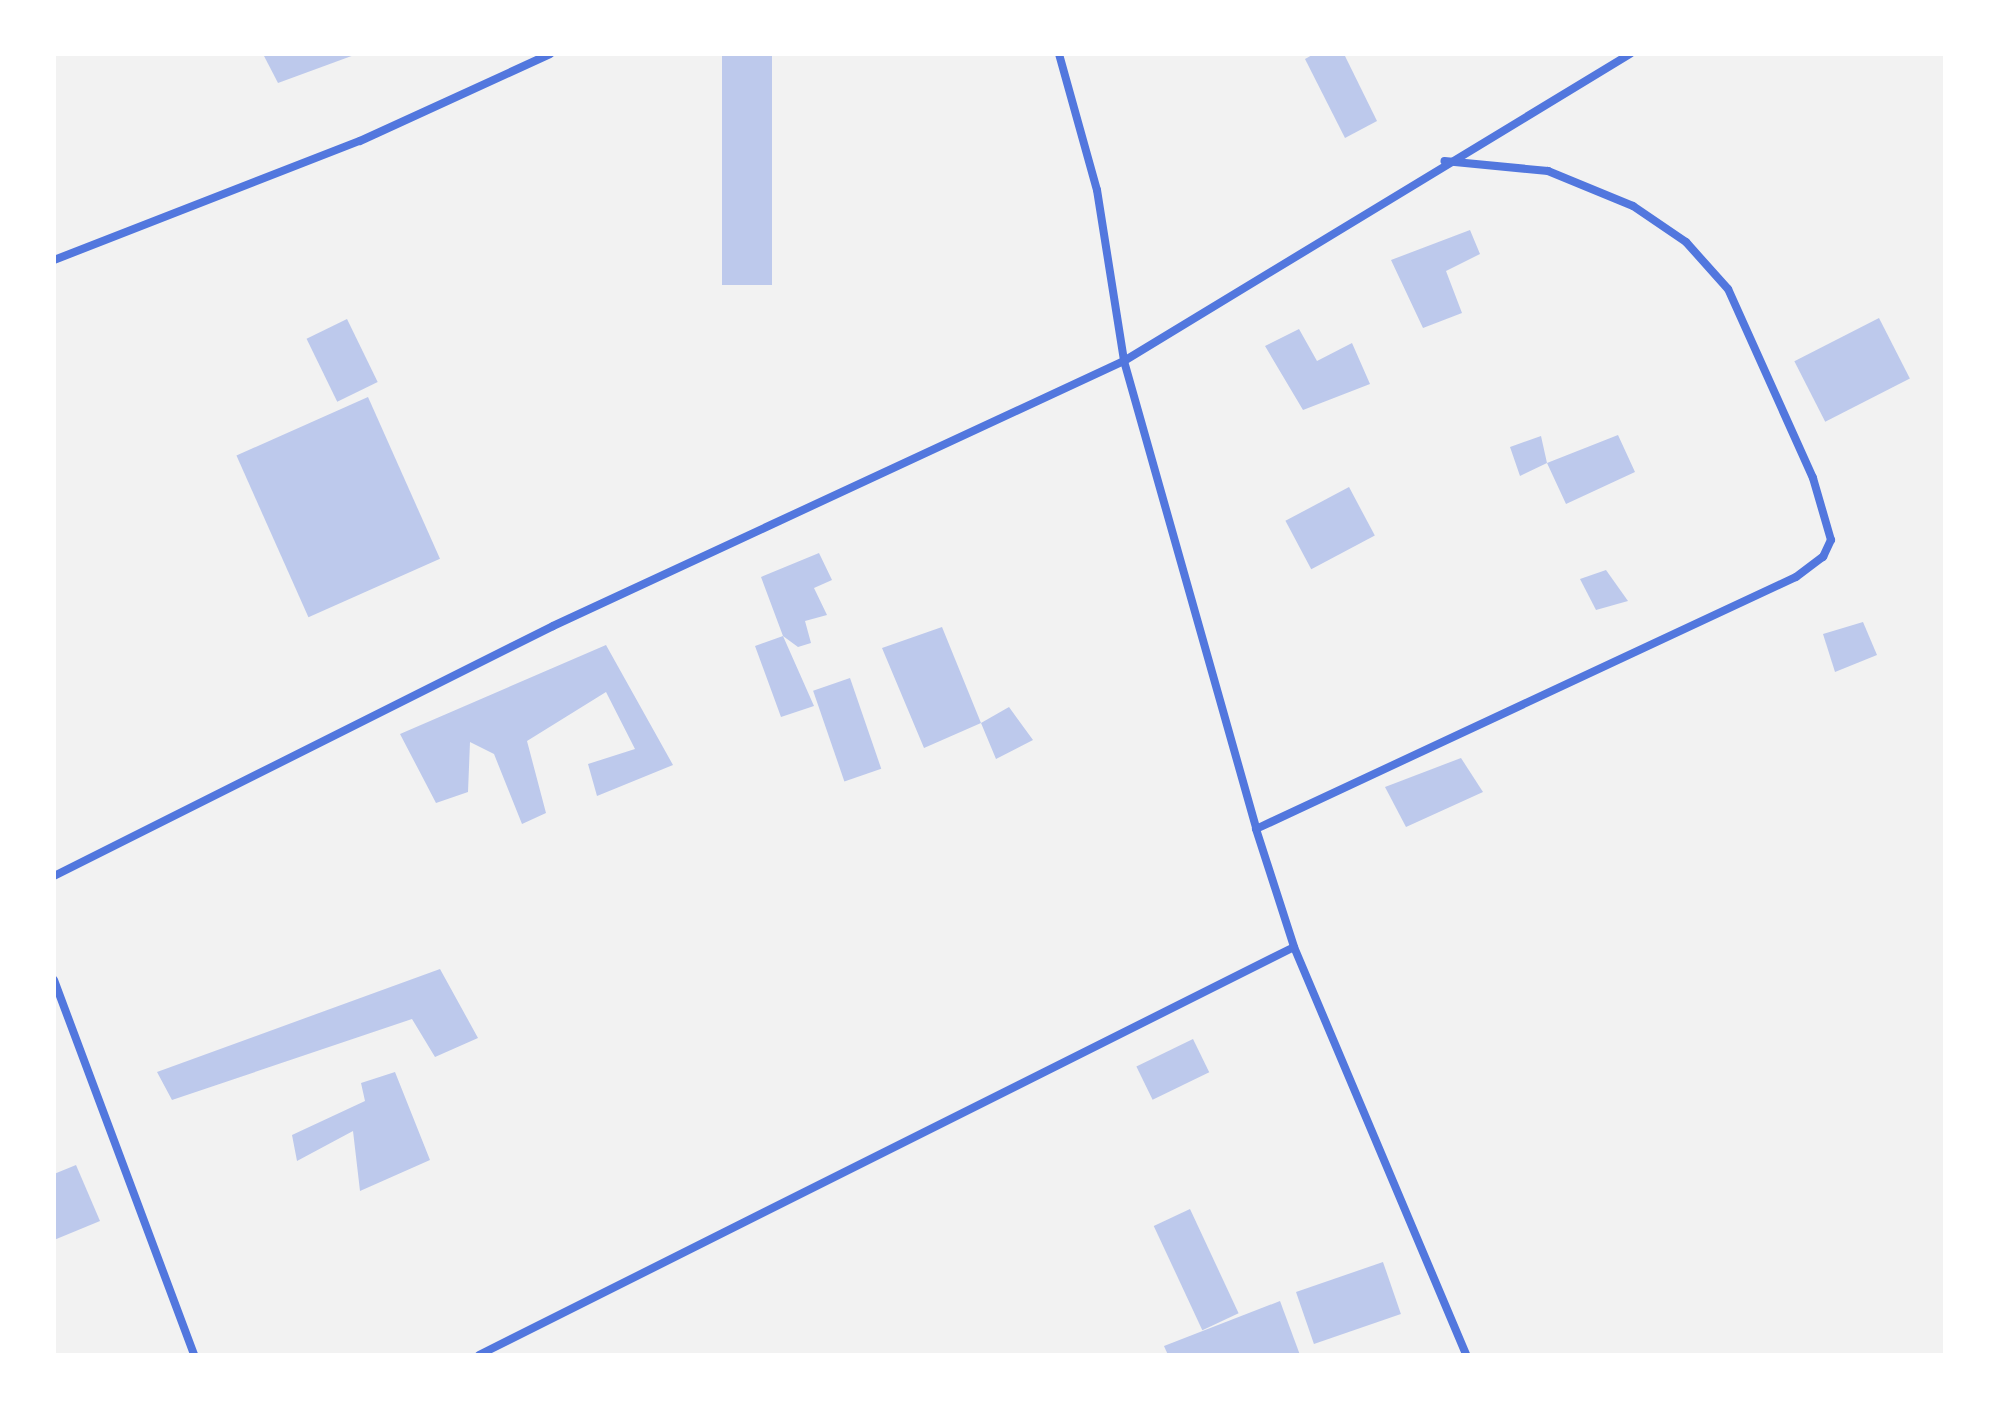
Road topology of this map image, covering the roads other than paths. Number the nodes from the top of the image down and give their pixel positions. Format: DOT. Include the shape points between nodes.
graph roads {
  1 [pos="550,54"];
  2 [pos="1059,54"];
  3 [pos="1630,54"];
  4 [pos="1444,161"];
  5 [pos="54,260"];
  6 [pos="1124,361"];
  7 [pos="1256,829"];
  8 [pos="54,876"];
  9 [pos="1294,947"];
  10 [pos="54,980"];
  11 [pos="194,1355"];
  12 [pos="479,1355"];
  13 [pos="1466,1355"];
  1 -- 5 [label="street" via="360,141"];
  2 -- 6 [label="street" via="1097,190"];
  3 -- 4 [label="street"];
  4 -- 6 [label="street"];
  4 -- 7 [label="street" via="1548,171 1633,206 1686,242 1728,289 1813,478 1831,540 1823,557 1796,577"];
  6 -- 7 [label="street"];
  6 -- 8 [label="street" via="553,626"];
  7 -- 9 [label="street"];
  9 -- 12 [label="street"];
  9 -- 13 [label="street"];
  10 -- 11 [label="street"];
}
